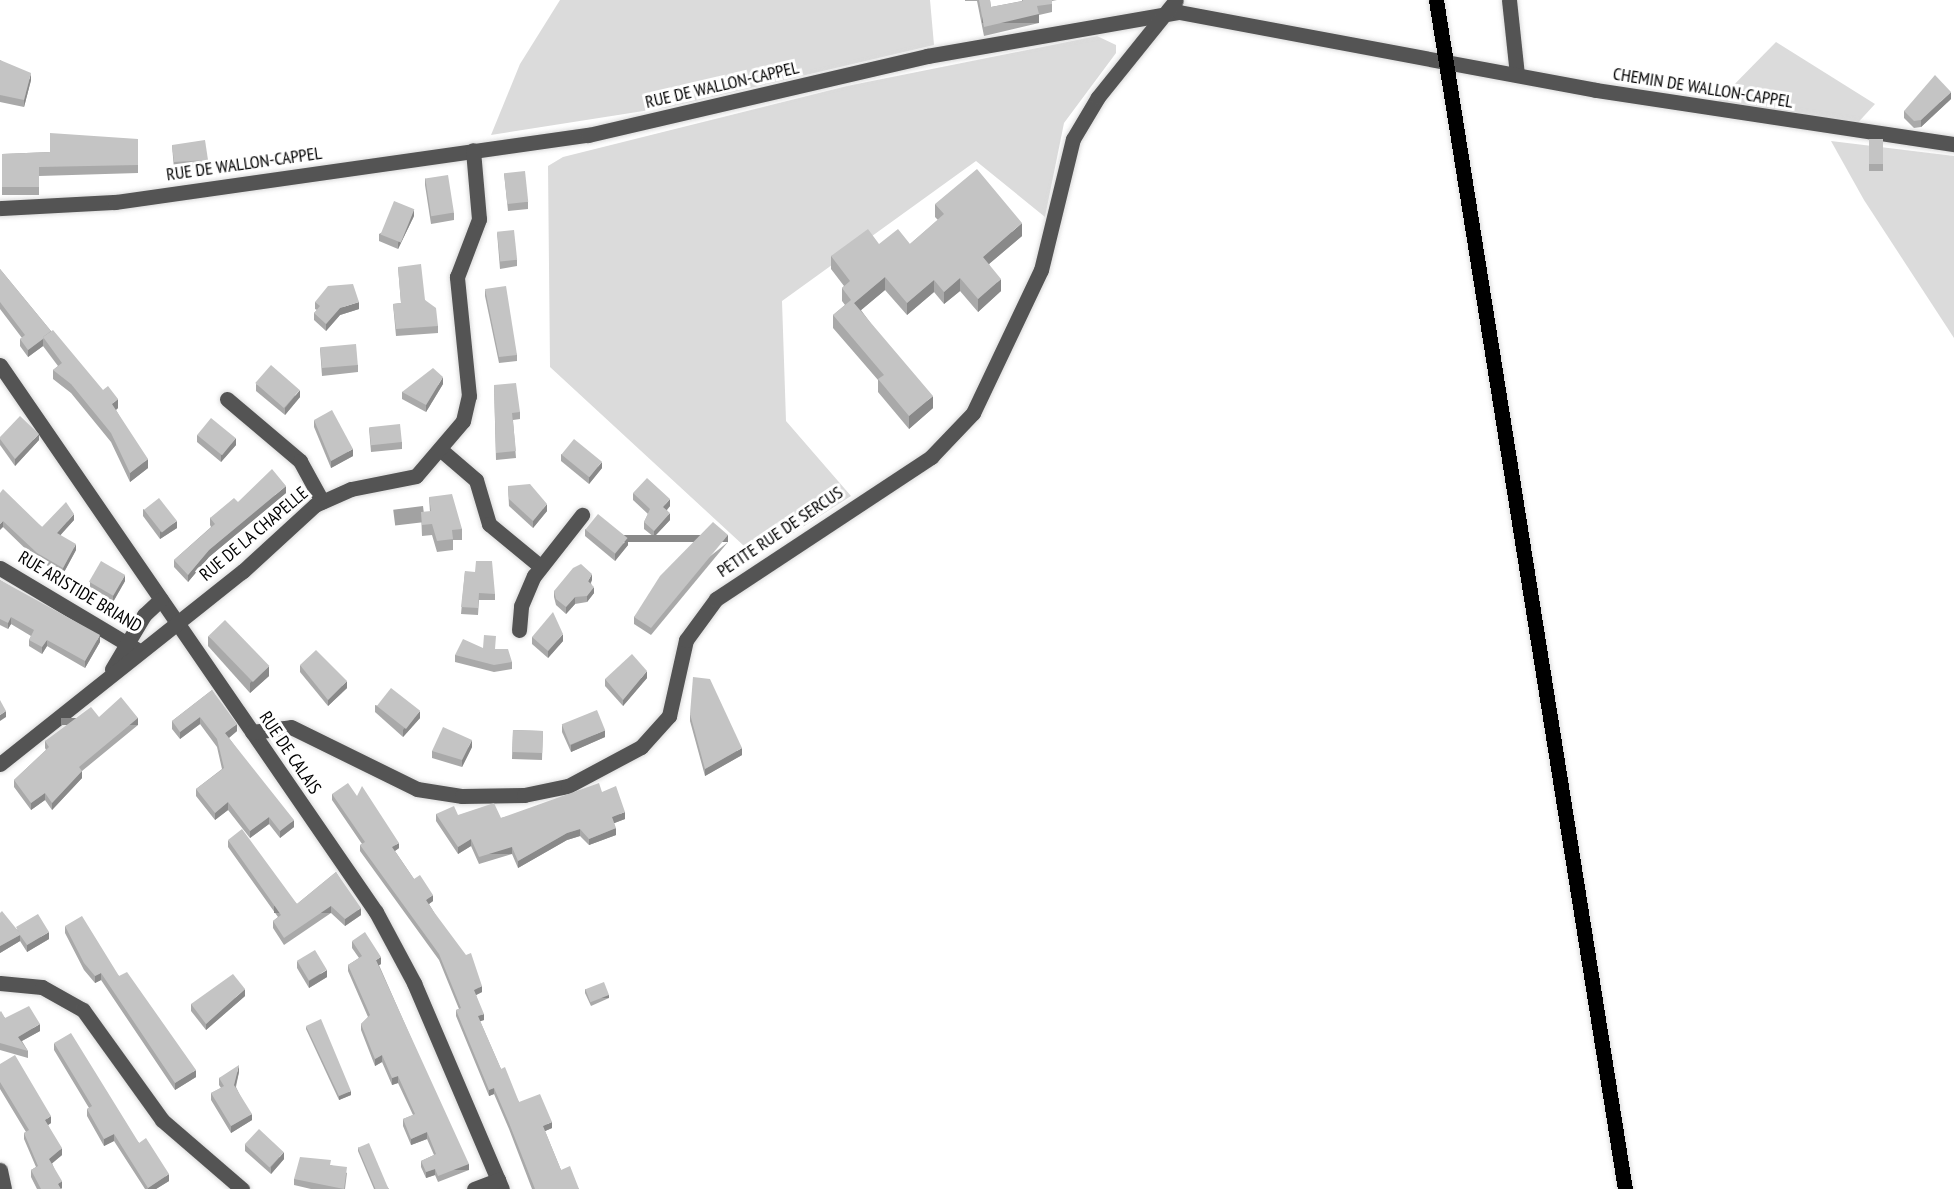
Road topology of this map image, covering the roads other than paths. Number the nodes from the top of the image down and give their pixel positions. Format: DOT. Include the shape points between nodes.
graph roads {
  1 [pos="1176,0"];
  2 [pos="1436,0"];
  3 [pos="1509,0"];
  4 [pos="1164,14"];
  5 [pos="1446,63"];
  6 [pos="1517,75"];
  7 [pos="1954,144"];
  8 [pos="473,150"];
  9 [pos="0,208"];
  10 [pos="0,365"];
  11 [pos="227,399"];
  12 [pos="441,450"];
  13 [pos="322,501"];
  14 [pos="582,515"];
  15 [pos="540,566"];
  16 [pos="0,568"];
  17 [pos="161,599"];
  18 [pos="177,622"];
  19 [pos="519,630"];
  20 [pos="129,640"];
  21 [pos="140,651"];
  22 [pos="110,671"];
  23 [pos="252,732"];
  24 [pos="0,764"];
  25 [pos="0,983"];
  26 [pos="0,1170"];
  27 [pos="500,1184"];
  28 [pos="4,1189"];
  29 [pos="242,1189"];
  30 [pos="474,1189"];
  31 [pos="1625,1189"];
  1 -- 4 [label="street, PETITE RUE DE SERCUS"];
  2 -- 5 [label="main road"];
  3 -- 6 [label="street"];
  4 -- 5 [label="street, RUE DE WALLON-CAPPEL" via="1197,13"];
  4 -- 8 [label="street, RUE DE WALLON-CAPPEL" via="927,56 625,128"];
  4 -- 23 [label="street, PETITE RUE DE SERCUS" via="1072,139 1041,270 973,413 931,457 716,599 686,640 669,716 641,747 568,786 524,795 462,796 417,789 291,727"];
  5 -- 6 [label="street, CHEMIN DE WALLON-CAPPEL"];
  5 -- 31 [label="main road"];
  6 -- 7 [label="street, CHEMIN DE WALLON-CAPPEL"];
  8 -- 9 [label="street, RUE DE WALLON-CAPPEL" via="107,203"];
  8 -- 12 [label="street, RUE DE LA CHAPELLE" via="479,219 456,277 468,410"];
  10 -- 17 [label="street, RUE DE CALAIS"];
  11 -- 13 [label="street" via="300,461"];
  12 -- 13 [label="street, RUE DE LA CHAPELLE" via="411,479 351,489"];
  12 -- 15 [label="street" via="476,480 489,524"];
  13 -- 18 [label="street, RUE DE LA CHAPELLE"];
  14 -- 15 [label="street"];
  15 -- 19 [label="street" via="524,596"];
  16 -- 20 [label="street, RUE ARISTIDE BRIAND"];
  17 -- 18 [label="street, RUE DE CALAIS"];
  17 -- 20 [label="street, RUE DE LA CHAPELLE"];
  18 -- 21 [label="street, RUE DE LA CHAPELLE"];
  18 -- 23 [label="street, RUE DE CALAIS"];
  20 -- 21 [label="street, RUE ARISTIDE BRIAND"];
  20 -- 22 [label="street, RUE DE LA CHAPELLE"];
  21 -- 22 [label="street, RUE DE LA CHAPELLE"];
  22 -- 24 [label="street, RUE DE LA CHAPELLE"];
  23 -- 27 [label="street, RUE DE CALAIS" via="392,939"];
  25 -- 29 [label="street" via="42,987 83,1010 162,1120"];
  26 -- 28 [label="street"];
  27 -- 30 [label="street"];
}
